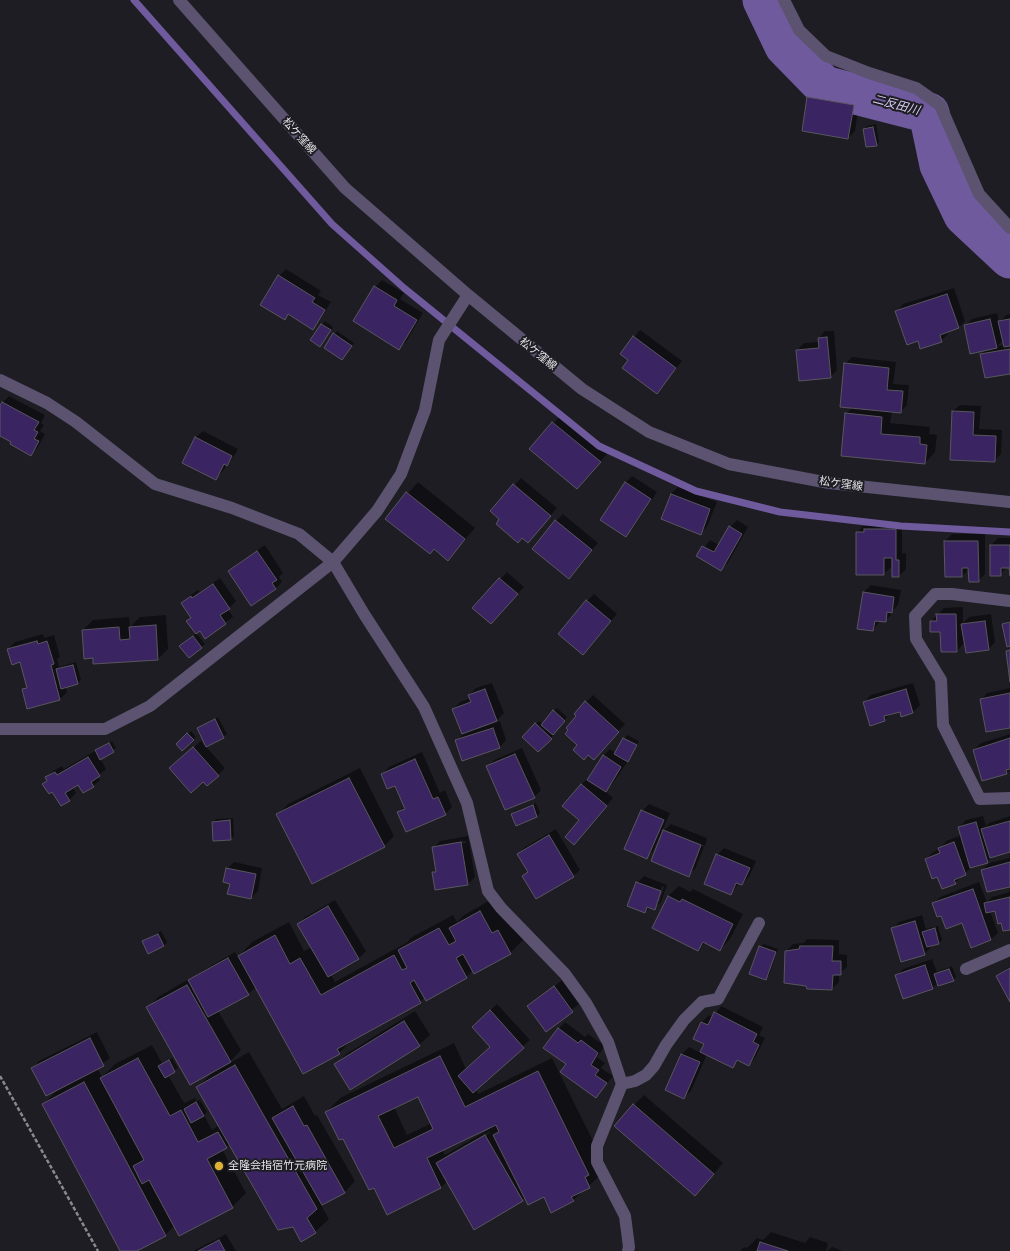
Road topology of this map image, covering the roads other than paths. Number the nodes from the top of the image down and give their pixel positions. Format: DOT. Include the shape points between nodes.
graph roads {
  1 [pos="179,0"];
  2 [pos="784,0"];
  3 [pos="1010,228"];
  4 [pos="468,295"];
  5 [pos="0,380"];
  6 [pos="1010,502"];
  7 [pos="333,562"];
  8 [pos="1010,601"];
  9 [pos="0,729"];
  10 [pos="1010,798"];
  11 [pos="759,923"];
  12 [pos="1010,950"];
  13 [pos="966,969"];
  14 [pos="622,1084"];
  15 [pos="628,1251"];
  1 -- 4 [label="street, 松ケ窪線" via="345,188"];
  2 -- 3 [label="street" via="799,30 826,56 916,88 940,105 979,194"];
  4 -- 6 [label="street, 松ケ窪線" via="582,390 649,432 729,464 829,483"];
  4 -- 7 [label="street" via="441,338 425,410 402,474 377,511"];
  5 -- 7 [label="street" via="47,403 76,422 155,484 232,508 299,534"];
  7 -- 9 [label="street" via="150,706 105,729"];
  7 -- 14 [label="street" via="424,707 467,803 488,891 501,908 566,974 608,1042"];
  8 -- 10 [label="street" via="935,594 915,616 916,639 941,680 943,725 980,799"];
  11 -- 14 [label="street" via="718,999 702,1002 684,1020 646,1075"];
  12 -- 13 [label="street"];
  14 -- 15 [label="street" via="597,1146 597,1162 625,1216"];
}
